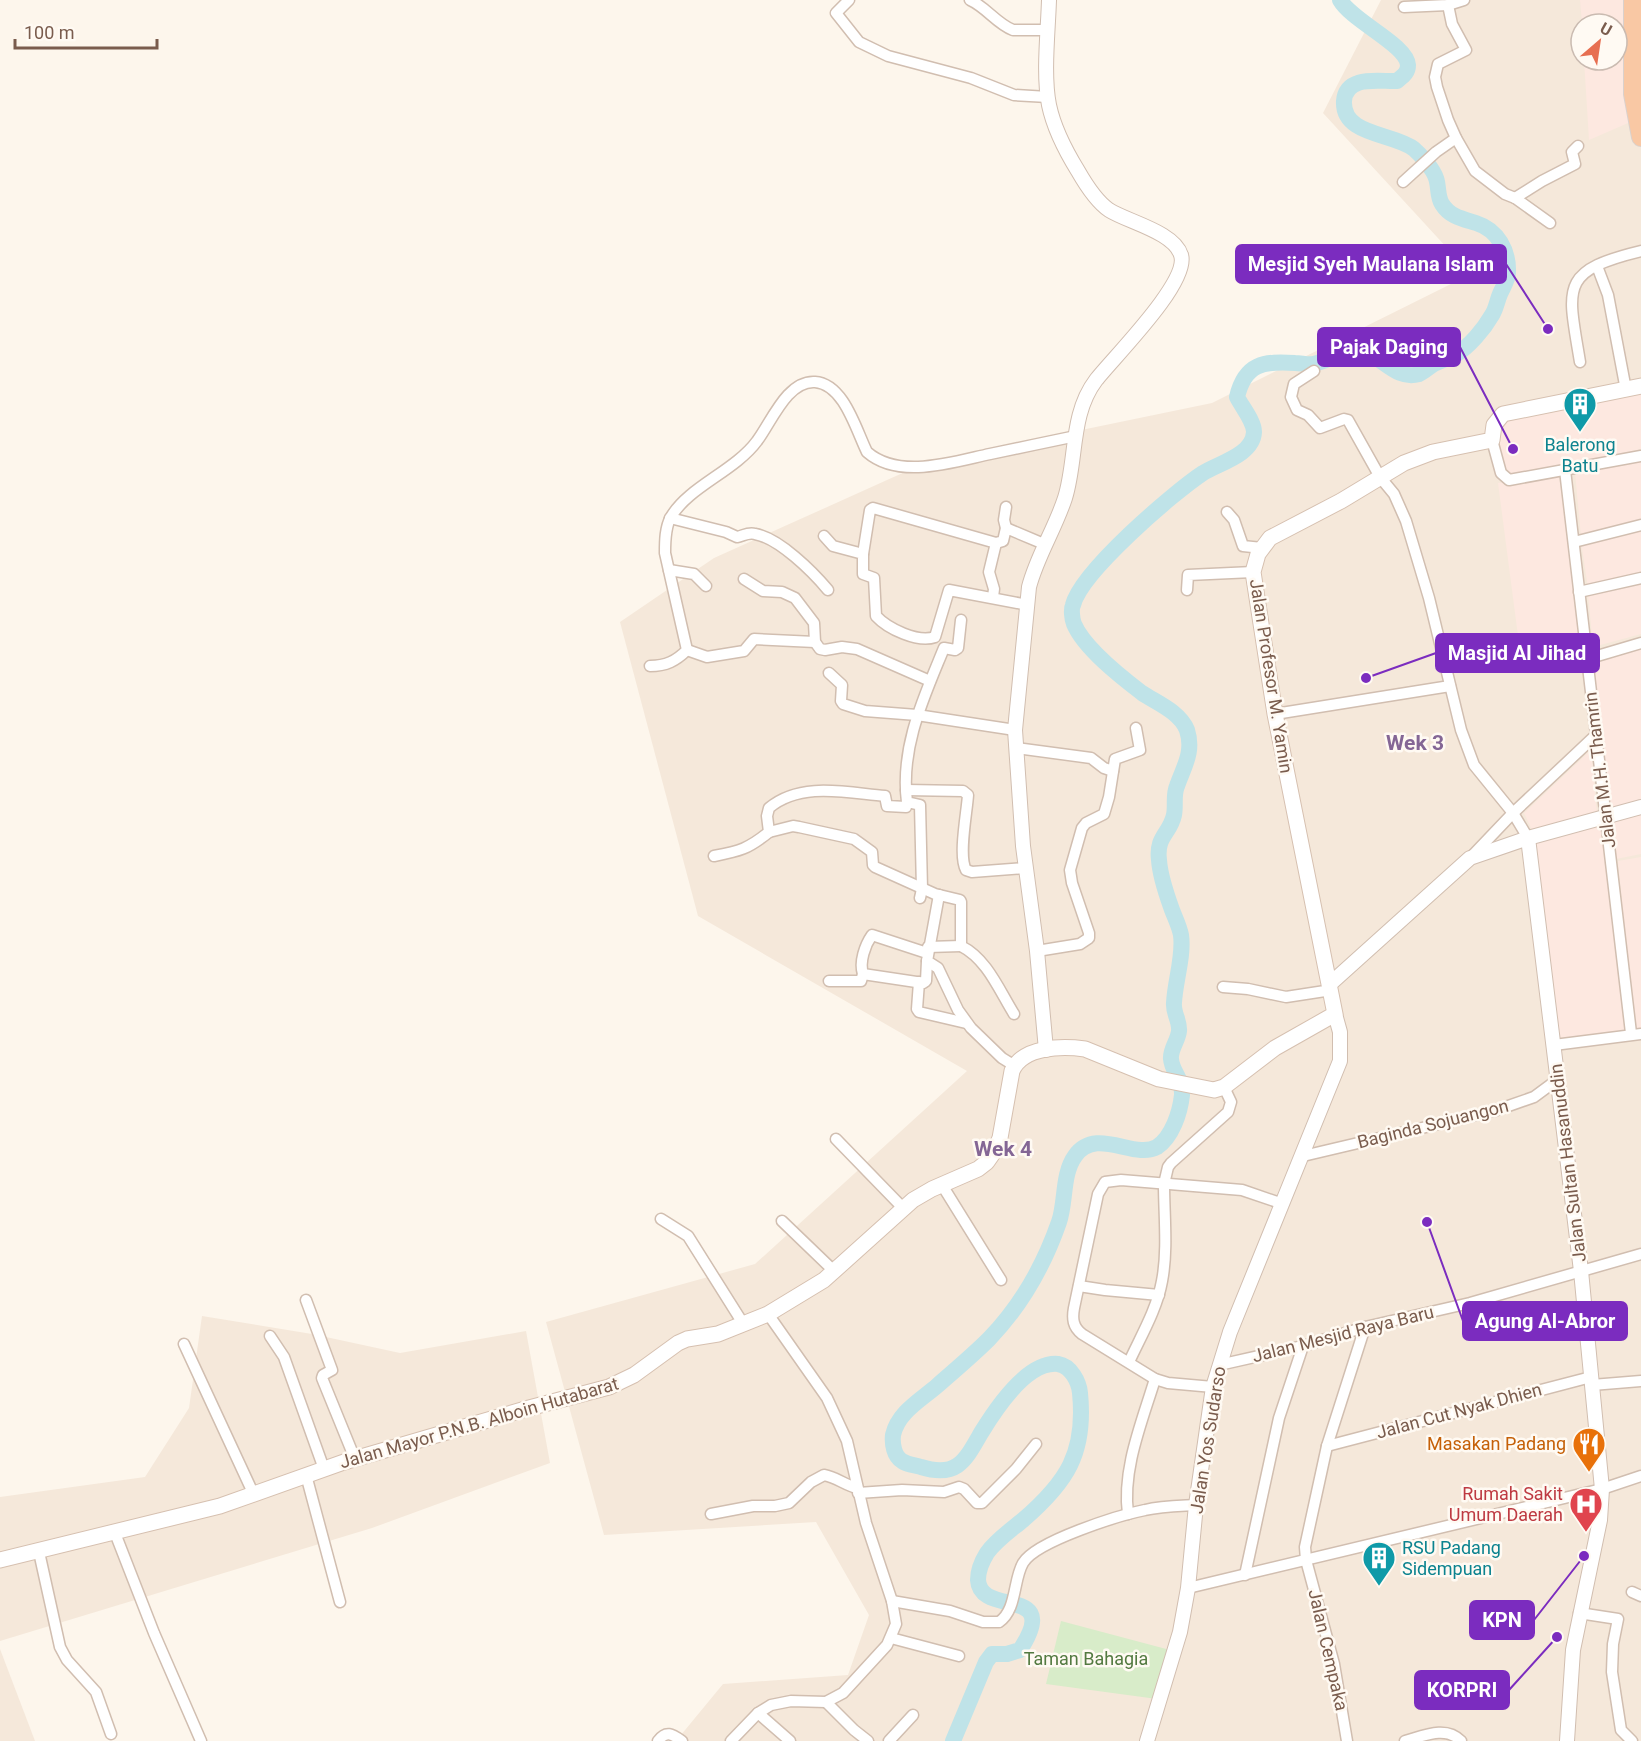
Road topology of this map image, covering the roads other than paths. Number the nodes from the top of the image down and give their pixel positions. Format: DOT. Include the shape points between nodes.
graph roads {
  1 [pos="849,0"];
  2 [pos="970,0"];
  3 [pos="1049,0"];
  4 [pos="1464,0"];
  5 [pos="1633,0"];
  6 [pos="1449,5"];
  7 [pos="1404,8"];
  8 [pos="1048,30"];
  9 [pos="1048,97"];
  10 [pos="1641,136"];
  11 [pos="1456,138"];
  12 [pos="1578,146"];
  13 [pos="1402,182"];
  14 [pos="1515,198"];
  15 [pos="1550,223"];
  16 [pos="1641,251"];
  17 [pos="1597,266"];
  18 [pos="1580,362"];
  19 [pos="1314,371"];
  20 [pos="1641,386"];
  21 [pos="1626,390"];
  22 [pos="1076,436"];
  23 [pos="1492,440"];
  24 [pos="1641,456"];
  25 [pos="1565,470"];
  26 [pos="1380,477"];
  27 [pos="1006,507"];
  28 [pos="1227,512"];
  29 [pos="670,518"];
  30 [pos="1641,525"];
  31 [pos="1006,528"];
  32 [pos="824,536"];
  33 [pos="1574,542"];
  34 [pos="996,543"];
  35 [pos="1044,544"];
  36 [pos="1262,548"];
  37 [pos="863,554"];
  38 [pos="669,570"];
  39 [pos="1253,572"];
  40 [pos="1641,578"];
  41 [pos="744,579"];
  42 [pos="706,586"];
  43 [pos="828,590"];
  44 [pos="1186,590"];
  45 [pos="1579,592"];
  46 [pos="993,597"];
  47 [pos="1028,605"];
  48 [pos="961,620"];
  49 [pos="815,642"];
  50 [pos="1641,643"];
  51 [pos="687,650"];
  52 [pos="1587,659"];
  53 [pos="650,666"];
  54 [pos="829,673"];
  55 [pos="930,681"];
  56 [pos="1450,686"];
  57 [pos="1275,714"];
  58 [pos="917,715"];
  59 [pos="1136,728"];
  60 [pos="1015,730"];
  61 [pos="1596,735"];
  62 [pos="1016,748"];
  63 [pos="1113,771"];
  64 [pos="906,790"];
  65 [pos="907,802"];
  66 [pos="1641,807"];
  67 [pos="1513,813"];
  68 [pos="1606,818"];
  69 [pos="769,832"];
  70 [pos="1528,838"];
  71 [pos="714,856"];
  72 [pos="1470,858"];
  73 [pos="1025,868"];
  74 [pos="921,894"];
  75 [pos="939,895"];
  76 [pos="961,946"];
  77 [pos="1037,951"];
  78 [pos="928,954"];
  79 [pos="863,974"];
  80 [pos="829,981"];
  81 [pos="919,982"];
  82 [pos="1330,984"];
  83 [pos="1222,987"];
  84 [pos="1014,1014"];
  85 [pos="1335,1014"];
  86 [pos="966,1023"];
  87 [pos="1636,1034"];
  88 [pos="1554,1045"];
  89 [pos="1046,1050"];
  90 [pos="1015,1066"];
  91 [pos="1557,1080"];
  92 [pos="1217,1089"];
  93 [pos="836,1139"];
  94 [pos="1303,1156"];
  95 [pos="1164,1184"];
  96 [pos="942,1185"];
  97 [pos="1283,1204"];
  98 [pos="903,1208"];
  99 [pos="662,1219"];
  100 [pos="782,1221"];
  101 [pos="1641,1254"];
  102 [pos="834,1271"];
  103 [pos="1581,1271"];
  104 [pos="1001,1280"];
  105 [pos="1079,1286"];
  106 [pos="1159,1295"];
  107 [pos="306,1300"];
  108 [pos="768,1314"];
  109 [pos="744,1325"];
  110 [pos="1365,1328"];
  111 [pos="270,1336"];
  112 [pos="184,1344"];
  113 [pos="1303,1346"];
  114 [pos="1129,1362"];
  115 [pos="1219,1365"];
  116 [pos="1155,1379"];
  117 [pos="1592,1381"];
  118 [pos="1641,1381"];
  119 [pos="1213,1387"];
  120 [pos="1036,1444"];
  121 [pos="1327,1446"];
  122 [pos="355,1459"];
  123 [pos="324,1469"];
  124 [pos="306,1475"];
  125 [pos="1641,1476"];
  126 [pos="1602,1489"];
  127 [pos="858,1491"];
  128 [pos="254,1495"];
  129 [pos="1197,1505"];
  130 [pos="711,1514"];
  131 [pos="1128,1514"];
  132 [pos="115,1533"];
  133 [pos="39,1552"];
  134 [pos="0,1560"];
  135 [pos="1306,1560"];
  136 [pos="1245,1575"];
  137 [pos="1188,1588"];
  138 [pos="892,1601"];
  139 [pos="339,1602"];
  140 [pos="1579,1613"];
  141 [pos="891,1638"];
  142 [pos="959,1656"];
  143 [pos="826,1702"];
  144 [pos="758,1713"];
  145 [pos="913,1715"];
  146 [pos="111,1734"];
  147 [pos="201,1741"];
  148 [pos="658,1741"];
  149 [pos="682,1741"];
  150 [pos="731,1741"];
  151 [pos="790,1741"];
  152 [pos="868,1741"];
  153 [pos="889,1741"];
  154 [pos="1147,1741"];
  155 [pos="1347,1741"];
  156 [pos="1405,1741"];
  157 [pos="1461,1741"];
  158 [pos="1567,1741"];
  159 [pos="1632,1741"];
  1 -- 9 [label="street" via="836,13 859,42 872,49 1014,95"];
  2 -- 8 [label="street" via="1013,30"];
  3 -- 8 [label="street"];
  4 -- 6 [label="street"];
  5 -- 10 [label="highway" via="1633,94"];
  6 -- 7 [label="street"];
  6 -- 11 [label="street" via="1452,24 1466,50 1438,64 1435,76"];
  8 -- 9 [label="street"];
  9 -- 22 [label="street" via="1065,150 1094,195 1109,210 1176,245 1182,255 1176,280 1161,302 1093,384"];
  11 -- 13 [label="street"];
  11 -- 14 [label="street" via="1475,171"];
  12 -- 14 [label="street" via="1572,152 1575,165"];
  14 -- 15 [label="street"];
  16 -- 17 [label="street"];
  17 -- 18 [label="street" via="1580,276 1572,295"];
  17 -- 21 [label="street" via="1608,296"];
  19 -- 26 [label="street" via="1293,387 1297,410 1320,428 1348,420"];
  20 -- 21 [label="main road"];
  21 -- 23 [label="main road" via="1503,414 1494,425"];
  22 -- 29 [label="street" via="950,464 900,466 874,459 867,452 840,395 817,382 804,382 792,390 757,442 738,462 688,498"];
  22 -- 35 [label="street" via="1065,496"];
  23 -- 25 [label="street" via="1506,479"];
  23 -- 26 [label="main road" via="1420,455"];
  24 -- 25 [label="street"];
  25 -- 33 [label="street, Jalan M.H. Thamrin"];
  26 -- 36 [label="main road" via="1276,534"];
  26 -- 56 [label="street" via="1394,494 1415,546"];
  27 -- 31 [label="street"];
  28 -- 36 [label="street" via="1243,546"];
  29 -- 38 [label="street" via="665,553"];
  29 -- 43 [label="street" via="737,537 756,534 779,545"];
  30 -- 33 [label="street"];
  31 -- 34 [label="street" via="1003,541"];
  31 -- 35 [label="street"];
  32 -- 37 [label="street" via="837,548"];
  33 -- 45 [label="street, Jalan M.H. Thamrin"];
  34 -- 37 [label="street" via="873,508"];
  34 -- 46 [label="street" via="989,572"];
  35 -- 47 [label="street" via="1029,587"];
  36 -- 39 [label="main road, Jalan Profesor M. Yamin"];
  37 -- 46 [label="street" via="863,574 874,578 876,616 913,636 935,637 949,590"];
  38 -- 42 [label="street" via="694,574"];
  38 -- 51 [label="street"];
  39 -- 44 [label="street" via="1188,574"];
  39 -- 57 [label="main road, Jalan Profesor M. Yamin"];
  40 -- 45 [label="street"];
  41 -- 49 [label="street" via="763,591 782,592 795,598 814,623"];
  45 -- 52 [label="street, Jalan M.H. Thamrin"];
  46 -- 47 [label="street"];
  47 -- 60 [label="street"];
  48 -- 55 [label="street" via="956,650 944,648"];
  49 -- 51 [label="street" via="754,639 744,651 707,657"];
  49 -- 55 [label="street" via="825,650 857,649"];
  50 -- 52 [label="street"];
  51 -- 53 [label="street" via="671,662"];
  52 -- 61 [label="street, Jalan M.H. Thamrin"];
  54 -- 58 [label="street" via="842,685 842,704 865,711"];
  55 -- 58 [label="street"];
  56 -- 57 [label="street"];
  56 -- 67 [label="street" via="1474,765"];
  57 -- 82 [label="main road, Jalan Profesor M. Yamin"];
  58 -- 60 [label="street"];
  58 -- 64 [label="street" via="906,759"];
  59 -- 63 [label="street" via="1140,750 1117,757"];
  60 -- 62 [label="street"];
  61 -- 67 [label="street"];
  61 -- 68 [label="street, Jalan M.H. Thamrin"];
  62 -- 63 [label="street" via="1090,758"];
  62 -- 73 [label="street"];
  63 -- 77 [label="street" via="1104,814 1082,828 1070,870 1089,938 1080,944"];
  64 -- 65 [label="street"];
  64 -- 73 [label="street" via="963,791 968,795 963,852 966,870"];
  65 -- 69 [label="street" via="906,807 887,806 885,796 809,790 769,808"];
  65 -- 74 [label="street" via="920,805"];
  66 -- 68 [label="street"];
  67 -- 70 [label="street"];
  67 -- 72 [label="street"];
  68 -- 70 [label="street"];
  68 -- 87 [label="street, Jalan M.H. Thamrin"];
  69 -- 71 [label="street" via="744,849"];
  69 -- 74 [label="street" via="793,826 854,839 872,852 875,867"];
  70 -- 72 [label="street"];
  70 -- 88 [label="street, Jalan Sultan Hasanuddin"];
  72 -- 82 [label="street"];
  73 -- 77 [label="street"];
  74 -- 75 [label="street"];
  75 -- 76 [label="street" via="961,902"];
  75 -- 78 [label="street"];
  76 -- 78 [label="street"];
  76 -- 84 [label="street" via="980,960"];
  77 -- 89 [label="street"];
  78 -- 79 [label="street" via="872,935 861,964"];
  78 -- 81 [label="street" via="927,981"];
  78 -- 86 [label="street"];
  79 -- 80 [label="street" via="861,981"];
  79 -- 81 [label="street"];
  81 -- 86 [label="street" via="916,1010"];
  82 -- 83 [label="street" via="1325,991 1291,997"];
  82 -- 85 [label="main road, Jalan Profesor M. Yamin"];
  85 -- 92 [label="main road" via="1275,1048"];
  85 -- 94 [label="street, Jalan Yos Sudarso" via="1340,1032 1340,1061"];
  86 -- 90 [label="street"];
  87 -- 88 [label="street"];
  88 -- 91 [label="street, Jalan Sultan Hasanuddin"];
  89 -- 90 [label="main road" via="1025,1055"];
  89 -- 92 [label="main road" via="1085,1049 1159,1079"];
  90 -- 96 [label="main road, Jalan Mayor P.N.B. Alboin Hutabarat" via="994,1152 978,1169"];
  91 -- 94 [label="street, Baginda Sojuangon" via="1534,1097 1494,1111"];
  91 -- 103 [label="street, Jalan Sultan Hasanuddin"];
  92 -- 95 [label="street" via="1231,1102 1228,1112 1171,1163"];
  93 -- 98 [label="street"];
  94 -- 97 [label="street, Jalan Yos Sudarso"];
  95 -- 97 [label="street" via="1249,1191"];
  95 -- 105 [label="street" via="1121,1180 1103,1185"];
  95 -- 106 [label="street" via="1164,1257"];
  96 -- 98 [label="main road, Jalan Mayor P.N.B. Alboin Hutabarat"];
  96 -- 104 [label="street"];
  97 -- 115 [label="street, Jalan Yos Sudarso"];
  98 -- 102 [label="main road, Jalan Mayor P.N.B. Alboin Hutabarat"];
  99 -- 109 [label="street" via="688,1236"];
  100 -- 102 [label="street"];
  101 -- 103 [label="street, Jalan Mesjid Raya Baru"];
  102 -- 108 [label="main road, Jalan Mayor P.N.B. Alboin Hutabarat"];
  103 -- 110 [label="street, Jalan Mesjid Raya Baru"];
  103 -- 117 [label="street, Jalan Sultan Hasanuddin"];
  105 -- 106 [label="street"];
  105 -- 114 [label="street" via="1075,1327"];
  106 -- 114 [label="street"];
  107 -- 122 [label="street" via="332,1370 322,1378"];
  108 -- 109 [label="main road, Jalan Mayor P.N.B. Alboin Hutabarat"];
  108 -- 127 [label="street" via="839,1420 852,1455"];
  109 -- 122 [label="main road, Jalan Mayor P.N.B. Alboin Hutabarat" via="678,1343 634,1375 609,1387"];
  110 -- 113 [label="street, Jalan Mesjid Raya Baru"];
  110 -- 121 [label="street, Jalan Cempaka"];
  111 -- 123 [label="street" via="284,1357"];
  112 -- 128 [label="street"];
  113 -- 115 [label="street, Jalan Mesjid Raya Baru"];
  113 -- 136 [label="street" via="1279,1418"];
  114 -- 116 [label="street"];
  115 -- 119 [label="street, Jalan Yos Sudarso"];
  116 -- 119 [label="street"];
  116 -- 131 [label="street" via="1130,1468"];
  117 -- 118 [label="street, Jalan Cut Nyak Dhien"];
  117 -- 121 [label="street, Jalan Cut Nyak Dhien"];
  117 -- 126 [label="street, Jalan Sultan Hasanuddin"];
  119 -- 129 [label="street, Jalan Yos Sudarso"];
  120 -- 127 [label="street" via="982,1503 959,1487 944,1492"];
  121 -- 135 [label="street, Jalan Cempaka" via="1305,1543"];
  122 -- 123 [label="main road, Jalan Mayor P.N.B. Alboin Hutabarat"];
  123 -- 124 [label="main road, Jalan Mayor P.N.B. Alboin Hutabarat"];
  124 -- 128 [label="main road, Jalan Mayor P.N.B. Alboin Hutabarat"];
  124 -- 139 [label="street"];
  125 -- 126 [label="street"];
  126 -- 135 [label="street"];
  126 -- 140 [label="street, Jalan Sultan Hasanuddin" via="1600,1520"];
  127 -- 130 [label="street" via="824,1475 789,1503"];
  127 -- 138 [label="street"];
  128 -- 132 [label="main road, Jalan Mayor P.N.B. Alboin Hutabarat"];
  129 -- 131 [label="street"];
  129 -- 137 [label="street, Jalan Yos Sudarso"];
  131 -- 138 [label="street" via="1042,1547 1023,1562 1002,1620 991,1623"];
  132 -- 133 [label="main road, Jalan Mayor P.N.B. Alboin Hutabarat"];
  132 -- 147 [label="street"];
  133 -- 134 [label="main road, Jalan Mayor P.N.B. Alboin Hutabarat"];
  133 -- 146 [label="street" via="60,1647 96,1692"];
  135 -- 136 [label="street"];
  135 -- 155 [label="street, Jalan Cempaka" via="1334,1664"];
  136 -- 137 [label="street"];
  137 -- 154 [label="street, Jalan Yos Sudarso" via="1171,1665"];
  138 -- 141 [label="street" via="896,1619"];
  140 -- 158 [label="street, Jalan Sultan Hasanuddin" via="1570,1674"];
  140 -- 159 [label="street" via="1618,1619 1612,1672 1621,1730"];
  141 -- 142 [label="street"];
  141 -- 143 [label="street" via="849,1688"];
  143 -- 144 [label="street" via="791,1701 771,1705"];
  143 -- 152 [label="street"];
  144 -- 150 [label="street"];
  144 -- 151 [label="street"];
  145 -- 153 [label="street"];
  148 -- 149 [label="street" via="668,1734"];
  156 -- 157 [label="street" via="1443,1732"];
}
